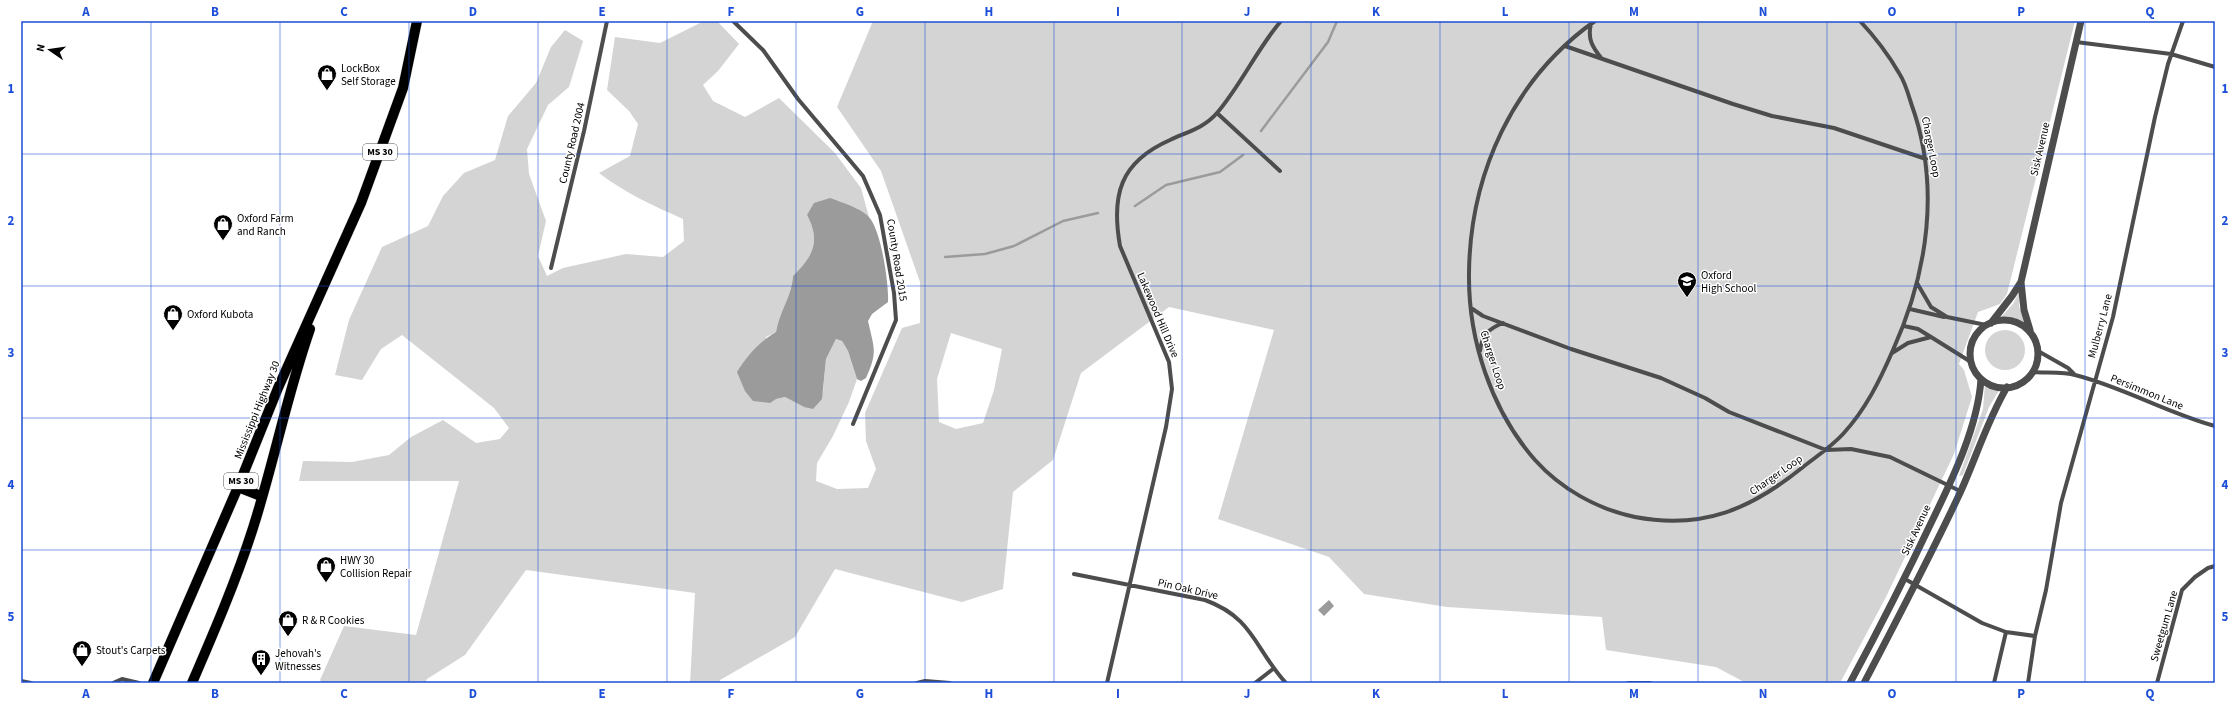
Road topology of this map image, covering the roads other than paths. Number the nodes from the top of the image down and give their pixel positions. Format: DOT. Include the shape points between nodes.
graph roads {
  1 [pos="417,21"];
  2 [pos="607,21"];
  3 [pos="733,21"];
  4 [pos="1281,21"];
  5 [pos="1860,21"];
  6 [pos="2081,21"];
  7 [pos="2183,21"];
  8 [pos="1593,22"];
  9 [pos="2076,42"];
  10 [pos="1565,46"];
  11 [pos="2171,54"];
  12 [pos="1602,59"];
  13 [pos="2215,67"];
  14 [pos="1217,113"];
  15 [pos="1926,159"];
  16 [pos="1280,171"];
  17 [pos="551,268"];
  18 [pos="328,278"];
  19 [pos="2021,282"];
  20 [pos="1917,283"];
  21 [pos="1471,308"];
  22 [pos="1910,309"];
  23 [pos="1946,317"];
  24 [pos="1503,323"];
  25 [pos="1988,324"];
  26 [pos="1904,326"];
  27 [pos="2032,334"];
  28 [pos="1931,337"];
  29 [pos="2038,351"];
  30 [pos="1480,352"];
  31 [pos="1892,353"];
  32 [pos="1971,362"];
  33 [pos="2033,372"];
  34 [pos="2074,374"];
  35 [pos="1981,379"];
  36 [pos="2094,381"];
  37 [pos="2007,388"];
  38 [pos="853,424"];
  39 [pos="2215,426"];
  40 [pos="1826,450"];
  41 [pos="1949,486"];
  42 [pos="238,488"];
  43 [pos="1960,491"];
  44 [pos="261,496"];
  45 [pos="2215,566"];
  46 [pos="1074,574"];
  47 [pos="1905,579"];
  48 [pos="1130,585"];
  49 [pos="1915,585"];
  50 [pos="2006,632"];
  51 [pos="2034,636"];
  52 [pos="1273,669"];
  53 [pos="21,681"];
  54 [pos="31,683"];
  55 [pos="112,683"];
  56 [pos="139,683"];
  57 [pos="153,683"];
  58 [pos="192,683"];
  59 [pos="917,683"];
  60 [pos="950,683"];
  61 [pos="1107,683"];
  62 [pos="1255,683"];
  63 [pos="1286,683"];
  64 [pos="1628,683"];
  65 [pos="1650,683"];
  66 [pos="1850,683"];
  67 [pos="1864,683"];
  68 [pos="1994,683"];
  69 [pos="2028,683"];
  70 [pos="2157,683"];
  1 -- 18 [label="main road, Mississippi Highway 30 / MS 30" via="403,88 390,127 361,203"];
  2 -- 17 [label="street, County Road 2004"];
  3 -- 38 [label="street, County Road 2015" via="763,50 798,99 863,176 880,215 894,292 896,320"];
  4 -- 14 [label="street, Lakewood Hill Drive"];
  5 -- 15 [label="street, Charger Loop" via="1881,45 1901,75 1918,120"];
  6 -- 9 [label="street, Sisk Avenue"];
  7 -- 11 [label="street, Mulberry Lane"];
  8 -- 10 [label="street, Charger Loop"];
  8 -- 12 [label="street" via="1589,32 1591,42"];
  9 -- 11 [label="street"];
  9 -- 19 [label="street, Sisk Avenue"];
  10 -- 12 [label="street"];
  10 -- 21 [label="street, Charger Loop" via="1536,76 1514,107 1483,173 1469,245 1468,284"];
  11 -- 13 [label="street"];
  11 -- 36 [label="street, Mulberry Lane" via="2149,142 2113,317"];
  12 -- 15 [label="street" via="1756,111 1834,128"];
  14 -- 16 [label="street"];
  14 -- 48 [label="street, Lakewood Hill Drive" via="1202,126 1153,149 1134,162 1123,181 1117,202 1116,226 1120,246 1169,362 1172,390"];
  15 -- 20 [label="street, Charger Loop" via="1929,188 1928,220"];
  18 -- 42 [label="main road, Mississippi Highway 30 / MS 30" via="278,388"];
  18 -- 44 [label="main road, Mississippi Highway 30 / MS 30" via="293,380"];
  19 -- 25 [label="street, Sisk Avenue"];
  19 -- 27 [label="street, Sisk Avenue" via="2024,310"];
  20 -- 22 [label="street, Charger Loop"];
  20 -- 23 [label="street" via="1931,307"];
  21 -- 24 [label="street"];
  21 -- 30 [label="street, Charger Loop"];
  22 -- 23 [label="street"];
  22 -- 26 [label="street, Charger Loop"];
  23 -- 25 [label="street"];
  24 -- 30 [label="street" via="1486,332 1482,338"];
  24 -- 40 [label="street" via="1661,378 1729,412"];
  25 -- 27 [label="street" via="2002,320 2013,321 2024,326"];
  25 -- 32 [label="street, Sisk Avenue" via="1978,332 1973,341"];
  26 -- 28 [label="street" via="1918,329"];
  26 -- 31 [label="street, Charger Loop"];
  27 -- 29 [label="street, Sisk Avenue"];
  28 -- 31 [label="street" via="1908,343"];
  28 -- 32 [label="street"];
  29 -- 33 [label="street"];
  29 -- 34 [label="street, Persimmon Lane"];
  30 -- 40 [label="street, Charger Loop" via="1502,413 1520,443 1540,466 1562,484 1586,500 1617,513 1650,520 1689,522 1716,515 1748,505 1787,481"];
  31 -- 40 [label="street, Charger Loop" via="1878,386 1843,434"];
  32 -- 35 [label="street"];
  33 -- 34 [label="street, Persimmon Lane"];
  33 -- 37 [label="street" via="2022,383"];
  34 -- 36 [label="street, Persimmon Lane"];
  35 -- 37 [label="street"];
  35 -- 41 [label="street, Sisk Avenue" via="1980,396"];
  36 -- 39 [label="street, Persimmon Lane" via="2190,419"];
  36 -- 51 [label="street, Mulberry Lane" via="2061,503 2046,590"];
  37 -- 43 [label="street, Sisk Avenue"];
  40 -- 41 [label="street" via="1851,449 1890,457"];
  41 -- 43 [label="street"];
  41 -- 47 [label="street, Sisk Avenue"];
  42 -- 44 [label="main road"];
  42 -- 57 [label="main road, Mississippi Highway 30 / MS 30"];
  43 -- 49 [label="street, Sisk Avenue"];
  44 -- 58 [label="main road, Mississippi Highway 30 / MS 30" via="230,595"];
  45 -- 70 [label="street, Sweetgum Lane" via="2195,577 2182,590"];
  46 -- 48 [label="street, Pin Oak Drive"];
  47 -- 49 [label="street"];
  47 -- 66 [label="street, Sisk Avenue"];
  48 -- 52 [label="street, Pin Oak Drive" via="1205,600 1222,606 1251,632"];
  48 -- 61 [label="street, Lakewood Hill Drive"];
  49 -- 50 [label="street" via="1982,623"];
  49 -- 67 [label="street, Sisk Avenue"];
  50 -- 51 [label="street"];
  50 -- 68 [label="street"];
  51 -- 69 [label="street, Mulberry Lane"];
  52 -- 62 [label="street"];
  52 -- 63 [label="street, Pin Oak Drive"];
  53 -- 54 [label="street"];
  55 -- 56 [label="street" via="122,679"];
  59 -- 60 [label="street"];
  64 -- 65 [label="street"];
}
